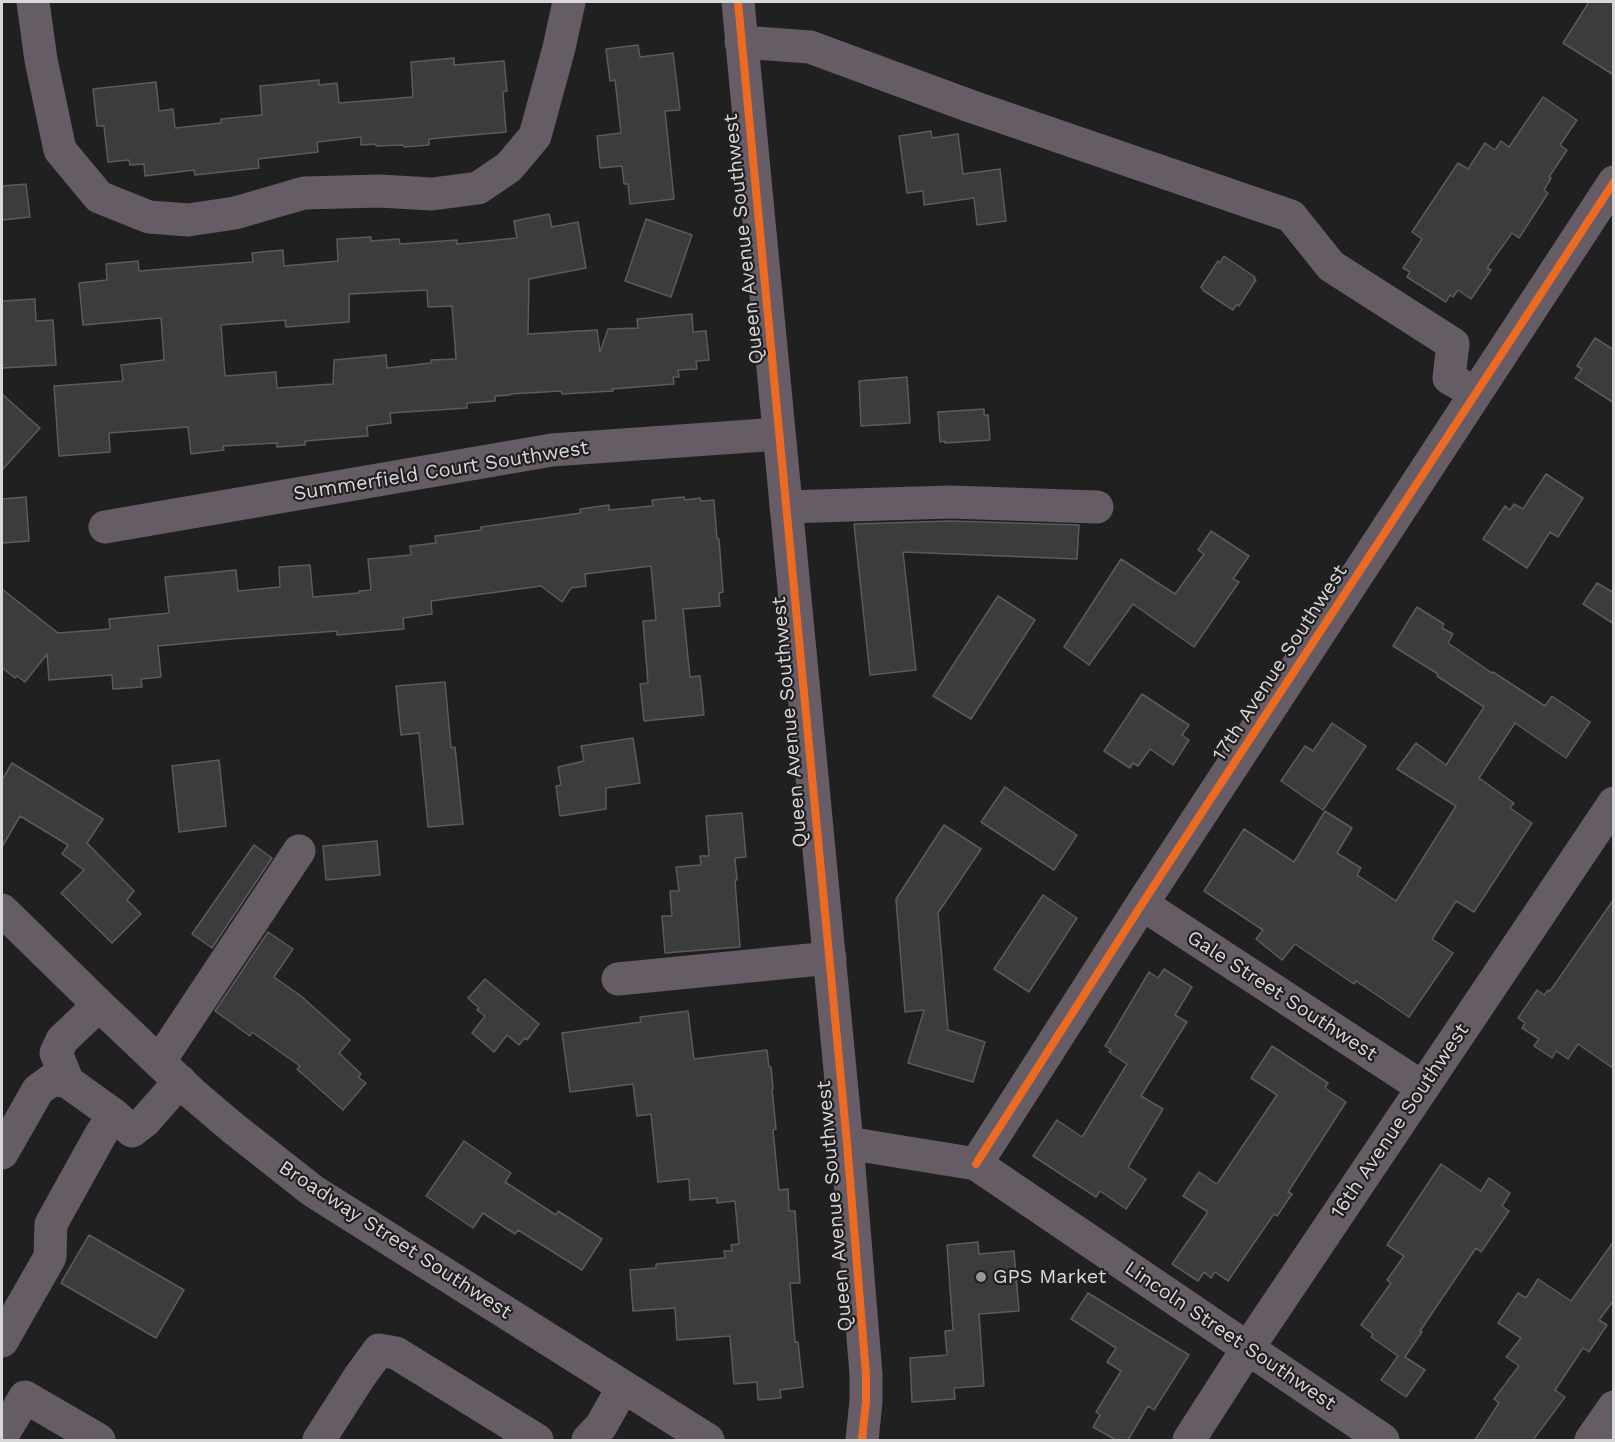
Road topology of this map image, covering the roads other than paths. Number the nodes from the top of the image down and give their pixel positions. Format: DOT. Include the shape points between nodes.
graph roads {
  1 [pos="33,2"];
  2 [pos="569,2"];
  3 [pos="738,2"];
  4 [pos="741,42"];
  5 [pos="1614,182"];
  6 [pos="1476,393"];
  7 [pos="780,434"];
  8 [pos="786,507"];
  9 [pos="1097,507"];
  10 [pos="105,528"];
  11 [pos="1611,812"];
  12 [pos="299,851"];
  13 [pos="1142,904"];
  14 [pos="2,910"];
  15 [pos="830,958"];
  16 [pos="618,980"];
  17 [pos="99,1005"];
  18 [pos="169,1072"];
  19 [pos="68,1082"];
  20 [pos="1422,1087"];
  21 [pos="114,1115"];
  22 [pos="847,1143"];
  23 [pos="2,1154"];
  24 [pos="976,1164"];
  25 [pos="2,1341"];
  26 [pos="1248,1348"];
  27 [pos="623,1387"];
  28 [pos="13,1391"];
  29 [pos="1614,1407"];
  30 [pos="2,1436"];
  31 [pos="99,1440"];
  32 [pos="319,1440"];
  33 [pos="537,1440"];
  34 [pos="588,1440"];
  35 [pos="708,1440"];
  36 [pos="862,1440"];
  37 [pos="1189,1440"];
  38 [pos="1383,1440"];
  39 [pos="1592,1440"];
  1 -- 2 [label="street" via="60,150 99,197 149,217 188,220 235,213 304,193 432,194 478,188 509,166 535,136"];
  3 -- 4 [label="main road, Queen Avenue Southwest"];
  4 -- 6 [label="street" via="810,46 970,106 1291,216 1331,266 1453,344 1449,378"];
  4 -- 7 [label="main road, Queen Avenue Southwest"];
  5 -- 6 [label="street, 17th Avenue Southwest"];
  6 -- 13 [label="street, 17th Avenue Southwest"];
  7 -- 8 [label="main road, Queen Avenue Southwest"];
  7 -- 10 [label="street, Summerfield Court Southwest" via="552,450"];
  8 -- 9 [label="street" via="950,502"];
  8 -- 15 [label="main road, Queen Avenue Southwest"];
  11 -- 20 [label="street, 16th Avenue Southwest"];
  12 -- 18 [label="street"];
  13 -- 20 [label="street, Gale Street Southwest"];
  13 -- 24 [label="street, 17th Avenue Southwest"];
  14 -- 17 [label="street, Broadway Street Southwest"];
  15 -- 16 [label="street"];
  15 -- 22 [label="main road, Queen Avenue Southwest"];
  17 -- 18 [label="street, Broadway Street Southwest"];
  17 -- 19 [label="street" via="62,1040 56,1053"];
  18 -- 21 [label="street" via="145,1121 132,1131"];
  18 -- 27 [label="street, Broadway Street Southwest" via="313,1191"];
  19 -- 21 [label="street"];
  19 -- 23 [label="street" via="53,1080 38,1090"];
  20 -- 26 [label="street, 16th Avenue Southwest"];
  21 -- 25 [label="street" via="51,1224 50,1257"];
  22 -- 24 [label="street, Lincoln Street Southwest"];
  22 -- 36 [label="main road, Queen Avenue Southwest" via="866,1374"];
  24 -- 26 [label="street, Lincoln Street Southwest"];
  26 -- 37 [label="street, 16th Avenue Southwest"];
  26 -- 38 [label="street, Lincoln Street Southwest"];
  27 -- 34 [label="street" via="601,1426"];
  27 -- 35 [label="street, Broadway Street Southwest"];
  28 -- 30 [label="street"];
  28 -- 31 [label="street"];
  29 -- 39 [label="street"];
  32 -- 33 [label="street" via="379,1350 396,1353"];
}
